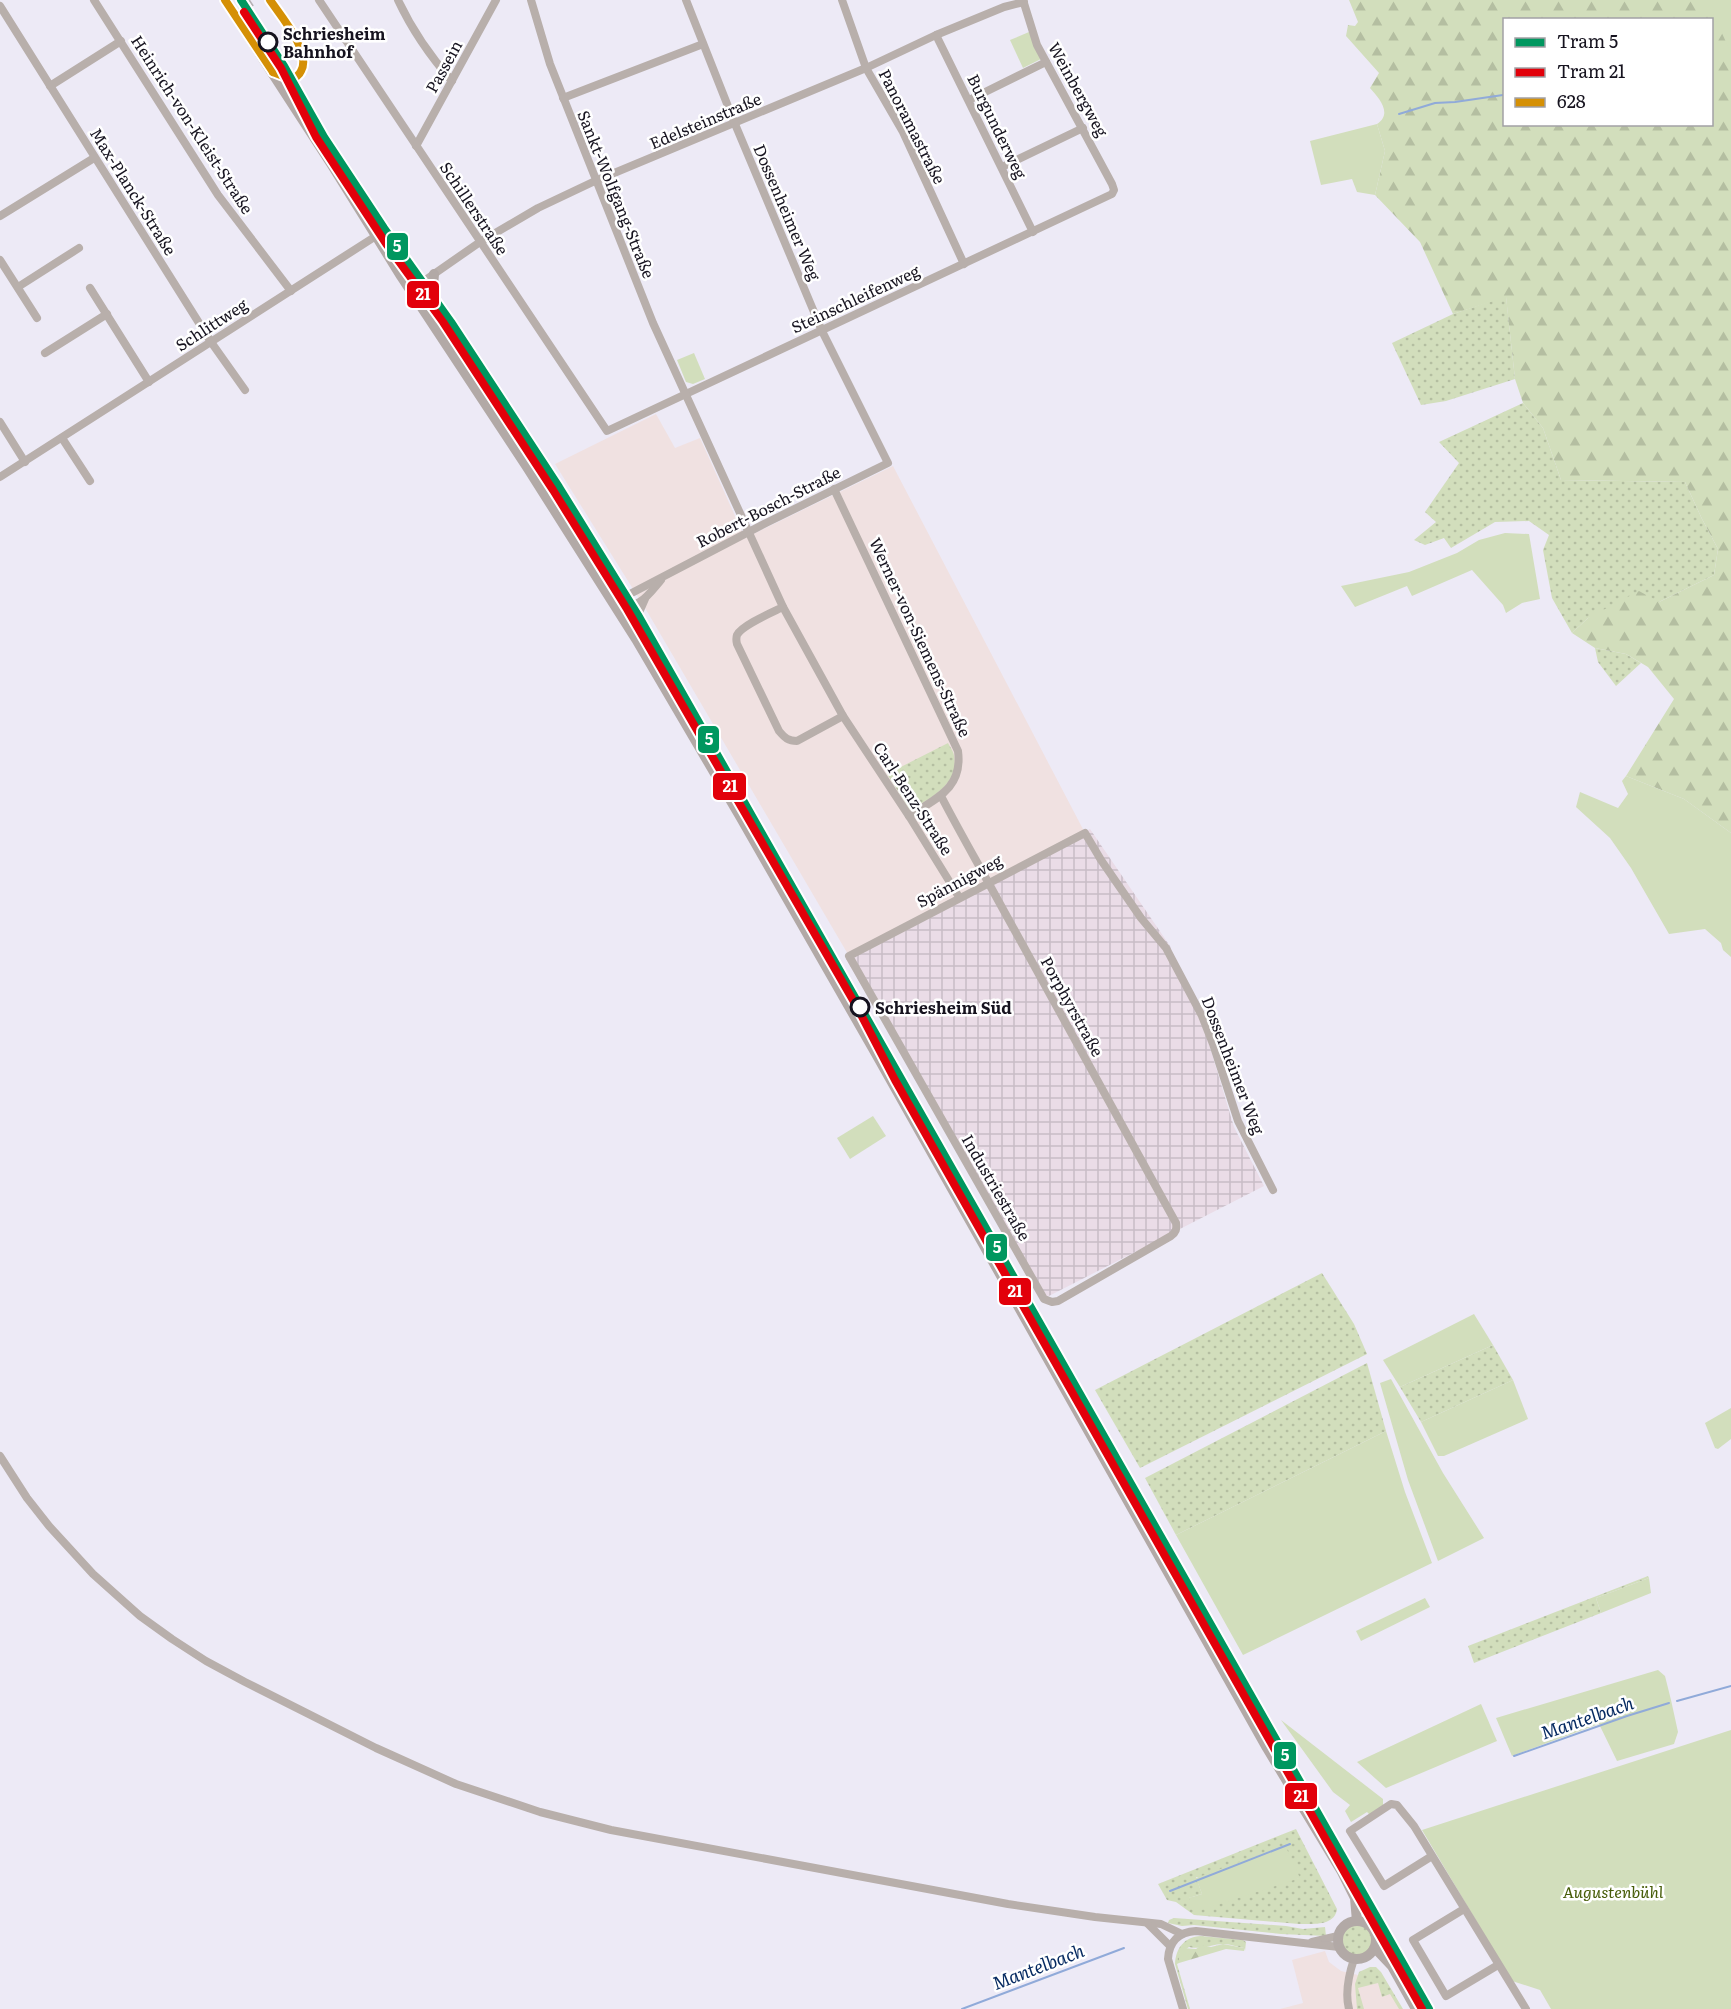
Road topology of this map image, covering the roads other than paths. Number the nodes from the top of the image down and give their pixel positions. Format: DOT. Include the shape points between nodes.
graph roads {
  1 [pos="94,0"];
  2 [pos="225,0"];
  3 [pos="319,0"];
  4 [pos="398,0"];
  5 [pos="531,0"];
  6 [pos="686,0"];
  7 [pos="842,0"];
  8 [pos="1024,1"];
  9 [pos="492,2"];
  10 [pos="0,6"];
  11 [pos="936,35"];
  12 [pos="121,42"];
  13 [pos="703,44"];
  14 [pos="1046,62"];
  15 [pos="866,68"];
  16 [pos="452,81"];
  17 [pos="50,86"];
  18 [pos="563,98"];
  19 [pos="969,100"];
  20 [pos="735,124"];
  21 [pos="1083,128"];
  22 [pos="416,146"];
  23 [pos="94,158"];
  24 [pos="1002,168"];
  25 [pos="595,181"];
  26 [pos="1114,190"];
  27 [pos="0,216"];
  28 [pos="1033,231"];
  29 [pos="376,236"];
  30 [pos="480,242"];
  31 [pos="79,248"];
  32 [pos="0,260"];
  33 [pos="964,264"];
  34 [pos="434,274"];
  35 [pos="18,287"];
  36 [pos="90,288"];
  37 [pos="411,290"];
  38 [pos="291,291"];
  39 [pos="107,314"];
  40 [pos="37,318"];
  41 [pos="434,326"];
  42 [pos="822,331"];
  43 [pos="211,342"];
  44 [pos="45,352"];
  45 [pos="149,382"];
  46 [pos="245,390"];
  47 [pos="685,395"];
  48 [pos="0,422"];
  49 [pos="607,431"];
  50 [pos="62,438"];
  51 [pos="25,462"];
  52 [pos="888,463"];
  53 [pos="0,477"];
  54 [pos="90,480"];
  55 [pos="834,489"];
  56 [pos="748,532"];
  57 [pos="663,577"];
  58 [pos="645,599"];
  59 [pos="614,604"];
  60 [pos="783,606"];
  61 [pos="636,639"];
  62 [pos="843,716"];
  63 [pos="941,796"];
  64 [pos="909,816"];
  65 [pos="1085,833"];
  66 [pos="988,882"];
  67 [pos="959,897"];
  68 [pos="849,956"];
  69 [pos="1273,1190"];
  70 [pos="1176,1230"];
  71 [pos="0,1456"];
  72 [pos="1432,1856"];
  73 [pos="1464,1909"];
  74 [pos="1357,1921"];
  75 [pos="1148,1924"];
  76 [pos="1185,1933"];
  77 [pos="1339,1942"];
  78 [pos="1170,1946"];
  79 [pos="1375,1948"];
  80 [pos="1354,1959"];
  81 [pos="1497,1965"];
  82 [pos="1183,2009"];
  83 [pos="1349,2009"];
  84 [pos="1416,2009"];
  85 [pos="1526,2009"];
  1 -- 12 [label="street, Heinrich-von-Kleist-Straße"];
  2 -- 29 [label="main road"];
  3 -- 22 [label="street, Schillerstraße"];
  4 -- 16 [label="street" via="411,28"];
  5 -- 18 [label="street, Sankt-Wolfgang-Straße"];
  6 -- 13 [label="street, Dossenheimer Weg"];
  7 -- 15 [label="street, Panoramastraße"];
  8 -- 11 [label="street, Edelsteinstraße"];
  8 -- 14 [label="street, Weinbergweg"];
  9 -- 16 [label="street, Passein"];
  10 -- 17 [label="street, Max-Planck-Straße"];
  11 -- 15 [label="street, Edelsteinstraße"];
  11 -- 19 [label="street, Burgunderweg"];
  12 -- 17 [label="street"];
  12 -- 38 [label="street, Heinrich-von-Kleist-Straße" via="218,195"];
  13 -- 18 [label="street"];
  13 -- 20 [label="street, Dossenheimer Weg"];
  14 -- 19 [label="street"];
  14 -- 21 [label="street, Weinbergweg"];
  15 -- 20 [label="street, Edelsteinstraße"];
  15 -- 33 [label="street, Panoramastraße" via="903,132"];
  16 -- 22 [label="street, Passein"];
  17 -- 23 [label="street, Max-Planck-Straße"];
  18 -- 25 [label="street, Sankt-Wolfgang-Straße"];
  19 -- 24 [label="street, Burgunderweg"];
  20 -- 25 [label="street, Edelsteinstraße"];
  20 -- 42 [label="street, Dossenheimer Weg"];
  21 -- 24 [label="street"];
  21 -- 26 [label="street, Weinbergweg"];
  22 -- 30 [label="street, Schillerstraße"];
  23 -- 27 [label="street"];
  23 -- 43 [label="street, Max-Planck-Straße"];
  24 -- 28 [label="street, Burgunderweg"];
  25 -- 30 [label="street, Edelsteinstraße"];
  25 -- 47 [label="street, Sankt-Wolfgang-Straße"];
  26 -- 28 [label="street, Steinschleifenweg" via="1111,195"];
  28 -- 33 [label="street, Steinschleifenweg"];
  29 -- 37 [label="main road"];
  29 -- 38 [label="street, Schlittweg"];
  30 -- 34 [label="street, Edelsteinstraße"];
  30 -- 49 [label="street, Schillerstraße"];
  31 -- 35 [label="street"];
  32 -- 35 [label="street"];
  33 -- 42 [label="street, Steinschleifenweg"];
  34 -- 37 [label="street, Edelsteinstraße"];
  34 -- 41 [label="main road"];
  35 -- 40 [label="street"];
  36 -- 39 [label="street"];
  37 -- 41 [label="main road"];
  38 -- 43 [label="street, Schlittweg"];
  39 -- 44 [label="street"];
  39 -- 45 [label="street"];
  41 -- 59 [label="main road"];
  42 -- 47 [label="street, Steinschleifenweg"];
  42 -- 52 [label="street, Dossenheimer Weg"];
  43 -- 45 [label="street, Schlittweg"];
  43 -- 46 [label="street, Max-Planck-Straße"];
  45 -- 50 [label="street, Schlittweg"];
  47 -- 49 [label="street, Steinschleifenweg"];
  47 -- 56 [label="street, Carl-Benz-Straße"];
  48 -- 51 [label="street"];
  50 -- 51 [label="street, Schlittweg"];
  50 -- 54 [label="street"];
  51 -- 53 [label="street, Schlittweg"];
  52 -- 55 [label="street, Robert-Bosch-Straße"];
  55 -- 56 [label="street, Robert-Bosch-Straße"];
  55 -- 63 [label="street, Werner-von-Siemens-Straße" via="958,750 958,772"];
  56 -- 57 [label="street, Robert-Bosch-Straße"];
  56 -- 60 [label="street, Carl-Benz-Straße"];
  57 -- 58 [label="street, Robert-Bosch-Straße"];
  57 -- 59 [label="street, Robert-Bosch-Straße"];
  58 -- 59 [label="street" via="627,607"];
  58 -- 61 [label="street" via="638,615"];
  59 -- 61 [label="main road"];
  60 -- 62 [label="street, Carl-Benz-Straße"];
  60 -- 62 [label="street" via="739,631 736,637 779,731 790,741 797,741"];
  61 -- 74 [label="main road" via="875,1052 1256,1729 1342,1872 1354,1898"];
  62 -- 64 [label="street, Carl-Benz-Straße"];
  63 -- 64 [label="street, Werner-von-Siemens-Straße"];
  63 -- 66 [label="street, Porphyrstraße"];
  64 -- 67 [label="street, Carl-Benz-Straße"];
  65 -- 66 [label="street, Spännigweg"];
  65 -- 69 [label="street, Dossenheimer Weg" via="1166,948 1205,1026 1238,1121"];
  66 -- 67 [label="street, Spännigweg"];
  66 -- 70 [label="street, Porphyrstraße" via="1176,1223"];
  67 -- 68 [label="street, Spännigweg"];
  68 -- 70 [label="street, Industriestraße" via="1044,1299 1058,1301 1167,1239"];
  71 -- 75 [label="street" via="49,1527 93,1574 172,1640 245,1682 456,1784 611,1830 1008,1904"];
  72 -- 72 [label="street" via="1384,1886 1350,1831 1394,1804 1414,1826"];
  72 -- 73 [label="street"];
  73 -- 81 [label="street"];
  73 -- 81 [label="street" via="1413,1940 1418,1950 1446,1996"];
  74 -- 77 [label="main road" via="1343,1927"];
  74 -- 79 [label="main road" via="1374,1929"];
  75 -- 76 [label="street" via="1161,1924"];
  75 -- 78 [label="street"];
  76 -- 77 [label="street" via="1196,1930 1309,1943"];
  76 -- 78 [label="street"];
  77 -- 80 [label="main road" via="1345,1955"];
  78 -- 82 [label="street" via="1168,1959"];
  79 -- 80 [label="main road" via="1366,1957"];
  79 -- 84 [label="main road" via="1392,1966"];
  80 -- 83 [label="street"];
  81 -- 85 [label="street"];
}
